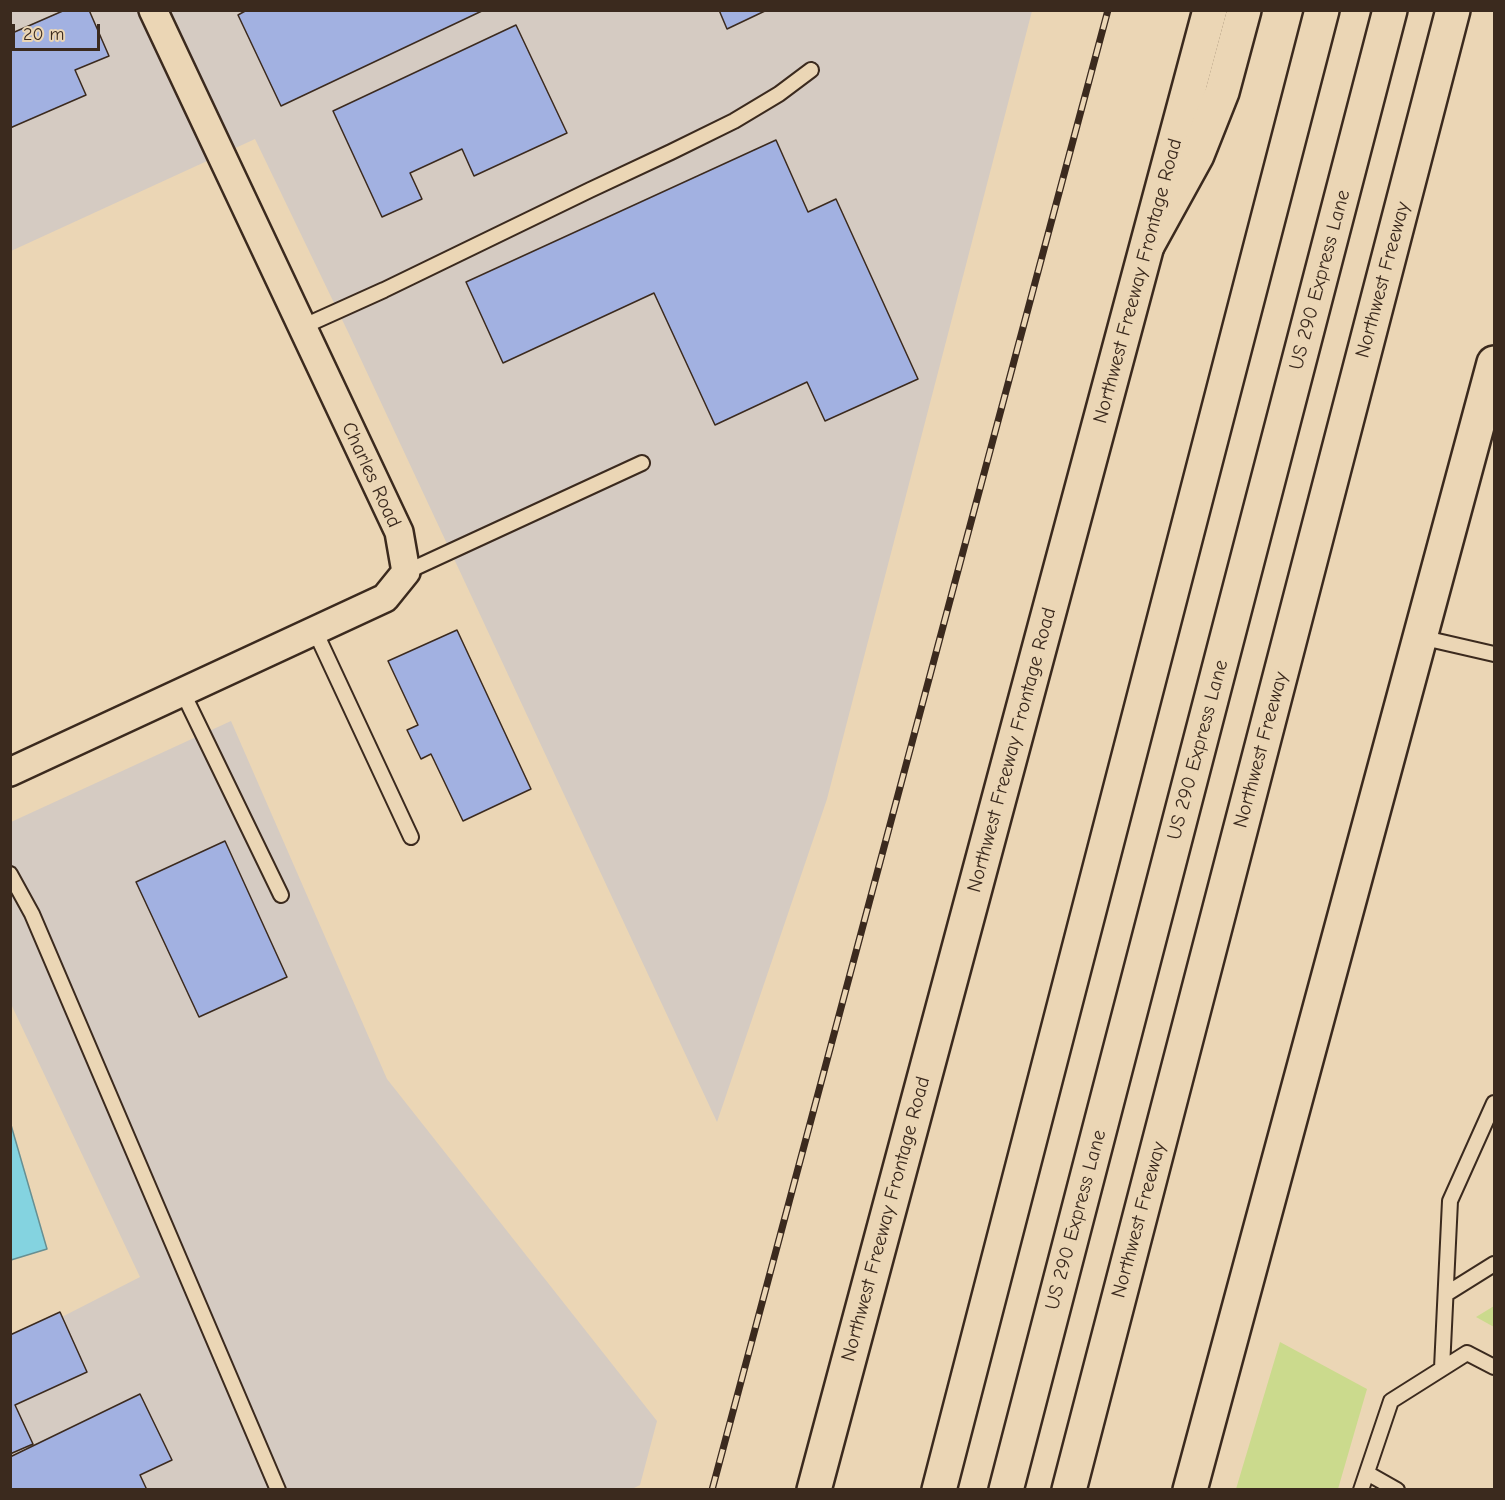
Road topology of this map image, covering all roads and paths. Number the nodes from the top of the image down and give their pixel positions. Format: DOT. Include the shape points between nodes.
graph roads {
  1 [pos="153,10"];
  2 [pos="1210,10"];
  3 [pos="1244,10"];
  4 [pos="1322,10"];
  5 [pos="1390,10"];
  6 [pos="1453,10"];
  7 [pos="811,70"];
  8 [pos="1148,244"];
  9 [pos="302,327"];
  10 [pos="1494,363"];
  11 [pos="1489,404"];
  12 [pos="642,463"];
  13 [pos="405,572"];
  14 [pos="315,631"];
  15 [pos="1420,637"];
  16 [pos="1494,654"];
  17 [pos="183,693"];
  18 [pos="10,772"];
  19 [pos="411,837"];
  20 [pos="10,874"];
  21 [pos="281,895"];
  22 [pos="1494,1103"];
  23 [pos="1494,1264"];
  24 [pos="1446,1294"];
  25 [pos="1494,1367"];
  26 [pos="1442,1368"];
  27 [pos="1366,1473"];
  28 [pos="278,1490"];
  29 [pos="814,1490"];
  30 [pos="939,1490"];
  31 [pos="1006,1490"];
  32 [pos="1069,1490"];
  33 [pos="1190,1490"];
  34 [pos="1361,1490"];
  35 [pos="1397,1490"];
  1 -- 9 [label="street, Charles Road"];
  2 -- 8 [label="main road, Northwest Freeway Frontage Road"];
  3 -- 8 [label="main road" via="1222,92 1197,155"];
  4 -- 30 [label="main road"];
  5 -- 31 [label="main road, US 290 Express Lane"];
  6 -- 32 [label="main road, Northwest Freeway"];
  7 -- 9 [label="lane" via="734,122"];
  8 -- 29 [label="main road, Northwest Freeway Frontage Road"];
  9 -- 13 [label="street, Charles Road" via="399,532"];
  10 -- 11 [label="main road"];
  11 -- 15 [label="main road"];
  12 -- 13 [label="lane"];
  13 -- 14 [label="street" via="384,598"];
  14 -- 17 [label="street"];
  14 -- 19 [label="lane"];
  15 -- 16 [label="lane"];
  15 -- 33 [label="main road"];
  17 -- 18 [label="street"];
  17 -- 21 [label="lane"];
  20 -- 28 [label="lane" via="32,914"];
  22 -- 24 [label="lane" via="1450,1201"];
  23 -- 24 [label="lane"];
  24 -- 26 [label="lane"];
  25 -- 26 [label="lane" via="1467,1353"];
  26 -- 27 [label="lane" via="1391,1401"];
  27 -- 34 [label="lane"];
  27 -- 35 [label="lane"];
}
